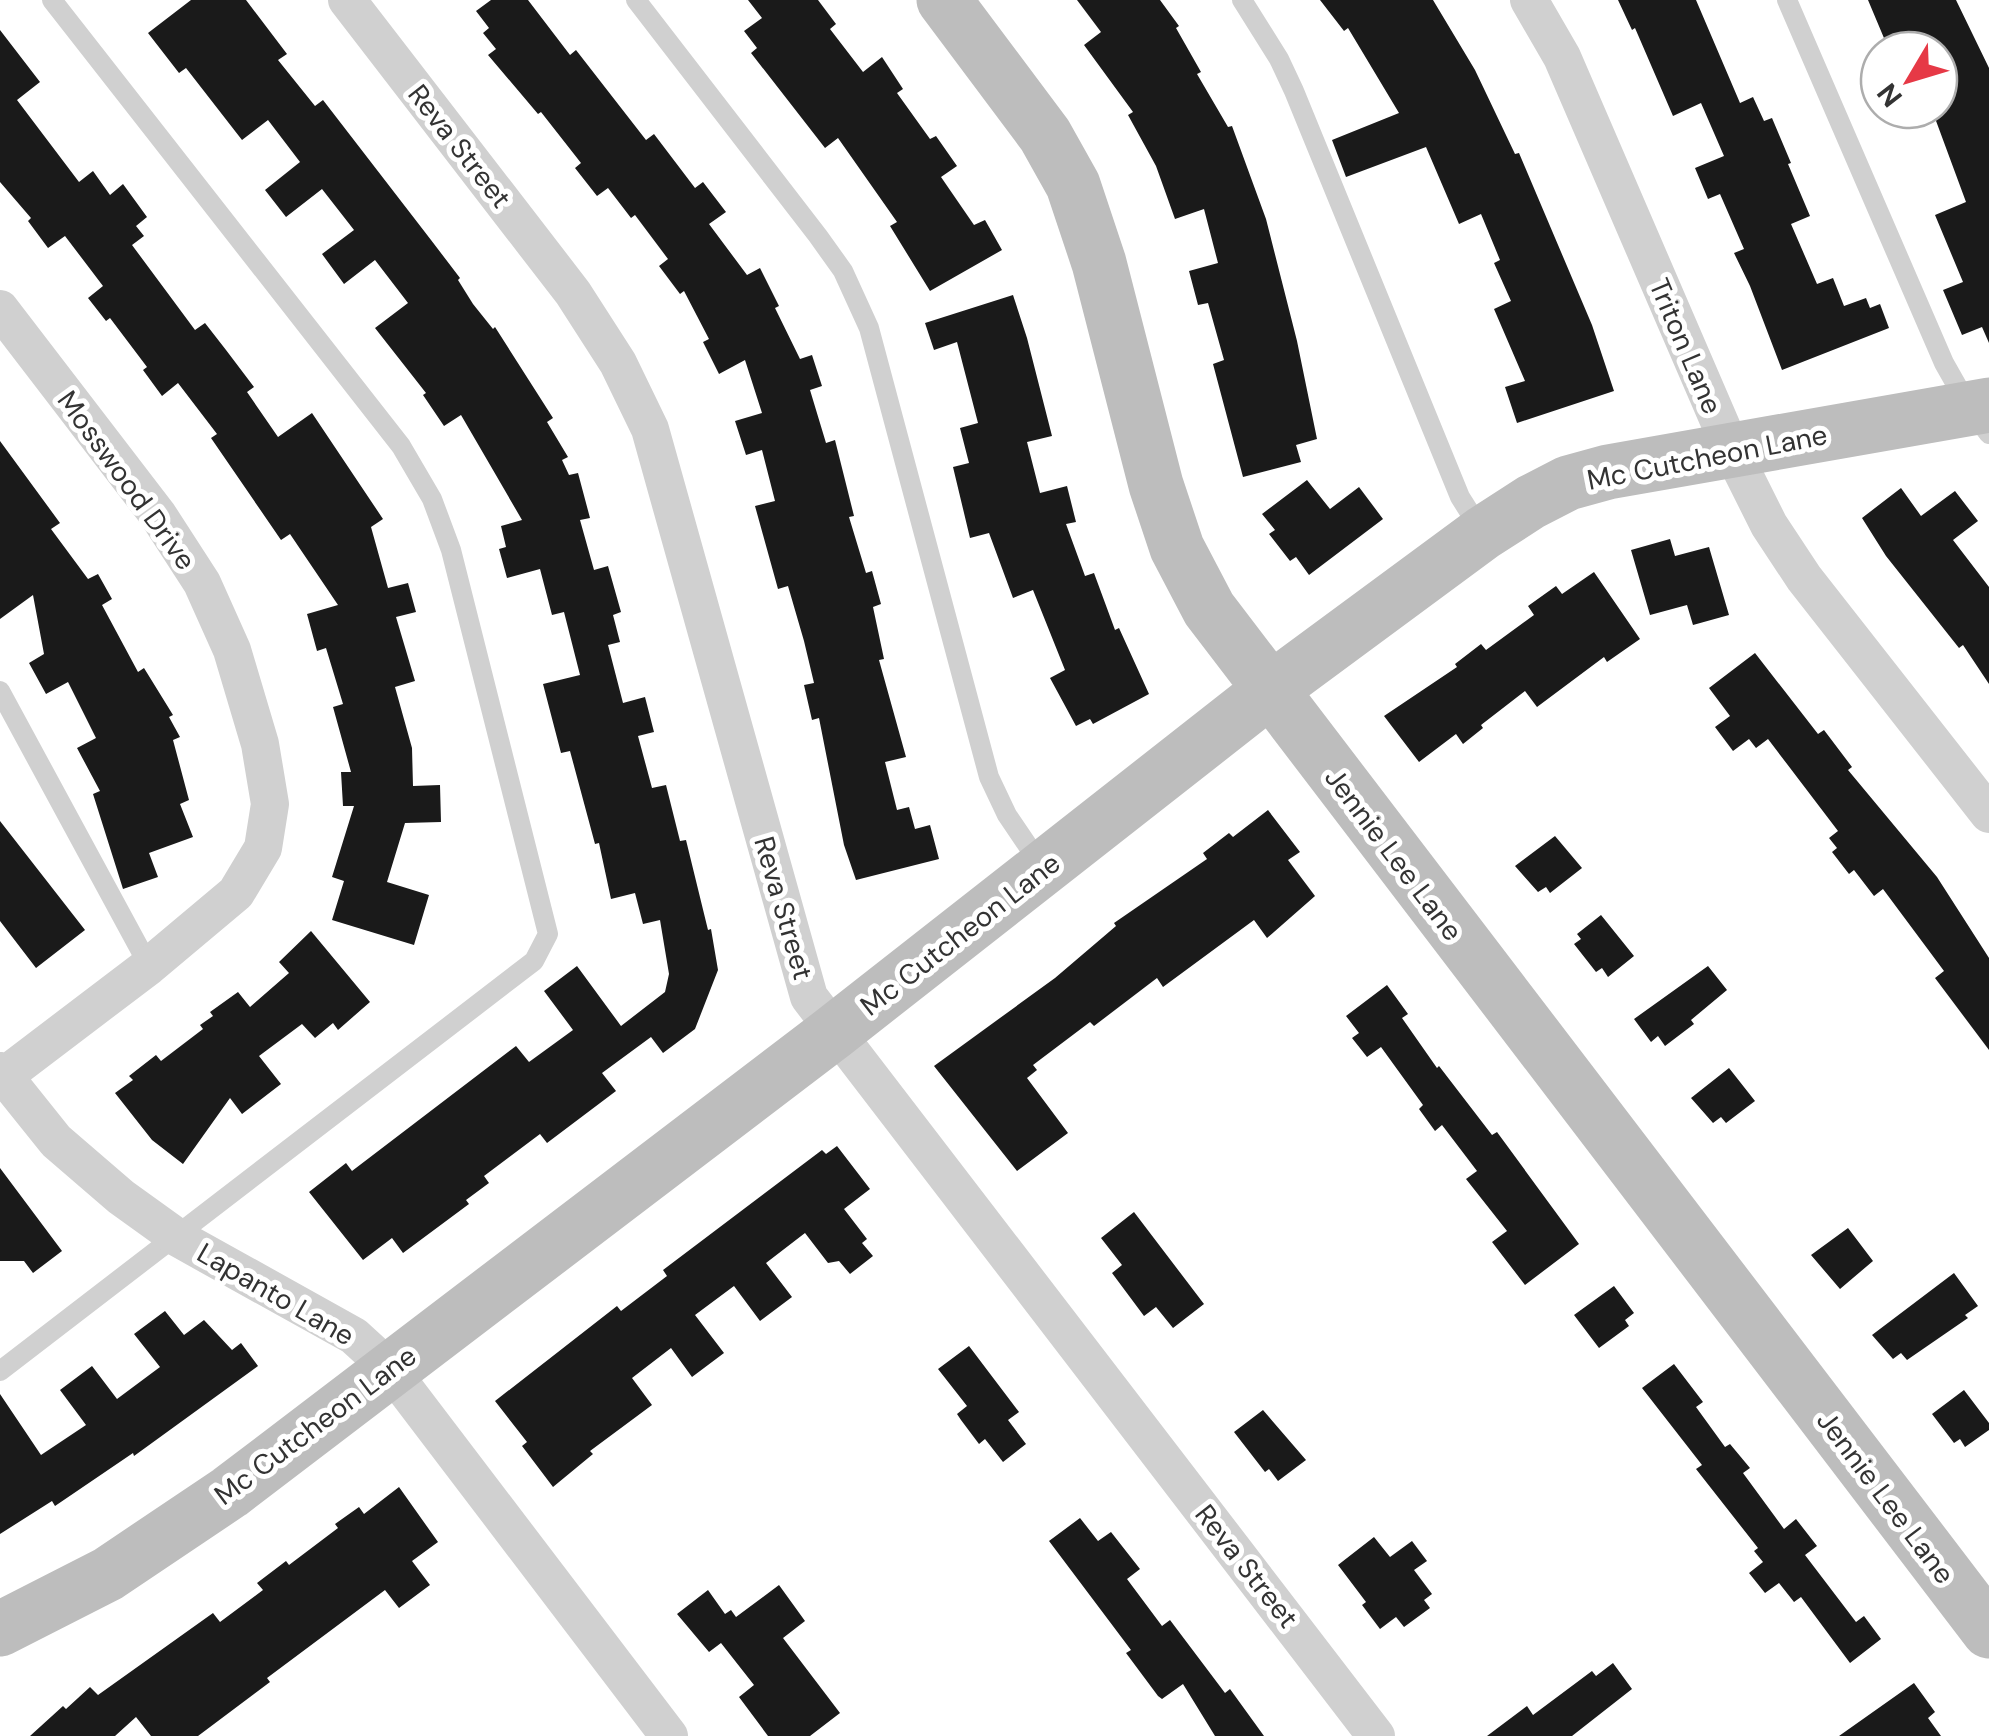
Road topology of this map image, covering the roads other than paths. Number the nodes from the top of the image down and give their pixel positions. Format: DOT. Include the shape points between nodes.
graph roads {
  1 [pos="52,0"];
  2 [pos="348,0"];
  3 [pos="636,0"];
  4 [pos="944,0"];
  5 [pos="1242,0"];
  6 [pos="1529,0"];
  7 [pos="1787,0"];
  8 [pos="0,309"];
  9 [pos="1983,416"];
  10 [pos="1732,451"];
  11 [pos="1483,534"];
  12 [pos="0,690"];
  13 [pos="1269,691"];
  14 [pos="1989,814"];
  15 [pos="1044,869"];
  16 [pos="149,966"];
  17 [pos="834,1032"];
  18 [pos="1,1076"];
  19 [pos="178,1238"];
  20 [pos="389,1368"];
  21 [pos="0,1371"];
  22 [pos="0,1629"];
  23 [pos="1989,1631"];
  24 [pos="669,1736"];
  25 [pos="1376,1736"];
  1 -- 19 [label="lane" via="401,446 432,499 451,550 548,934 534,961"];
  2 -- 17 [label="street, Reva Street" via="573,293 650,429 809,997"];
  3 -- 15 [label="lane" via="842,270 869,328 989,778"];
  4 -- 13 [label="street, Jennie Lee Lane" via="1045,135 1073,185 1177,548 1208,609"];
  5 -- 11 [label="lane" via="1294,91 1460,497"];
  6 -- 10 [label="street, Triton Lane" via="1562,57"];
  7 -- 9 [label="lane" via="1944,363"];
  8 -- 16 [label="street, Mosswood Drive" via="202,583 232,650 260,744 270,804 263,848 236,893"];
  9 -- 10 [label="street, Mc Cutcheon Lane"];
  10 -- 11 [label="street, Mc Cutcheon Lane" via="1568,484"];
  10 -- 14 [label="street, Triton Lane" via="1804,578"];
  11 -- 13 [label="street, Mc Cutcheon Lane"];
  12 -- 16 [label="lane"];
  13 -- 15 [label="street, Mc Cutcheon Lane"];
  13 -- 23 [label="street, Jennie Lee Lane"];
  15 -- 17 [label="street, Mc Cutcheon Lane"];
  16 -- 18 [label="street, Mosswood Drive"];
  17 -- 20 [label="street, Mc Cutcheon Lane"];
  17 -- 25 [label="street, Reva Street"];
  18 -- 19 [label="street, Lapanto Lane" via="56,1142"];
  19 -- 20 [label="street, Lapanto Lane" via="354,1336"];
  19 -- 21 [label="lane"];
  20 -- 22 [label="street, Mc Cutcheon Lane" via="138,1554"];
  20 -- 24 [label="street, Lapanto Lane"];
}
